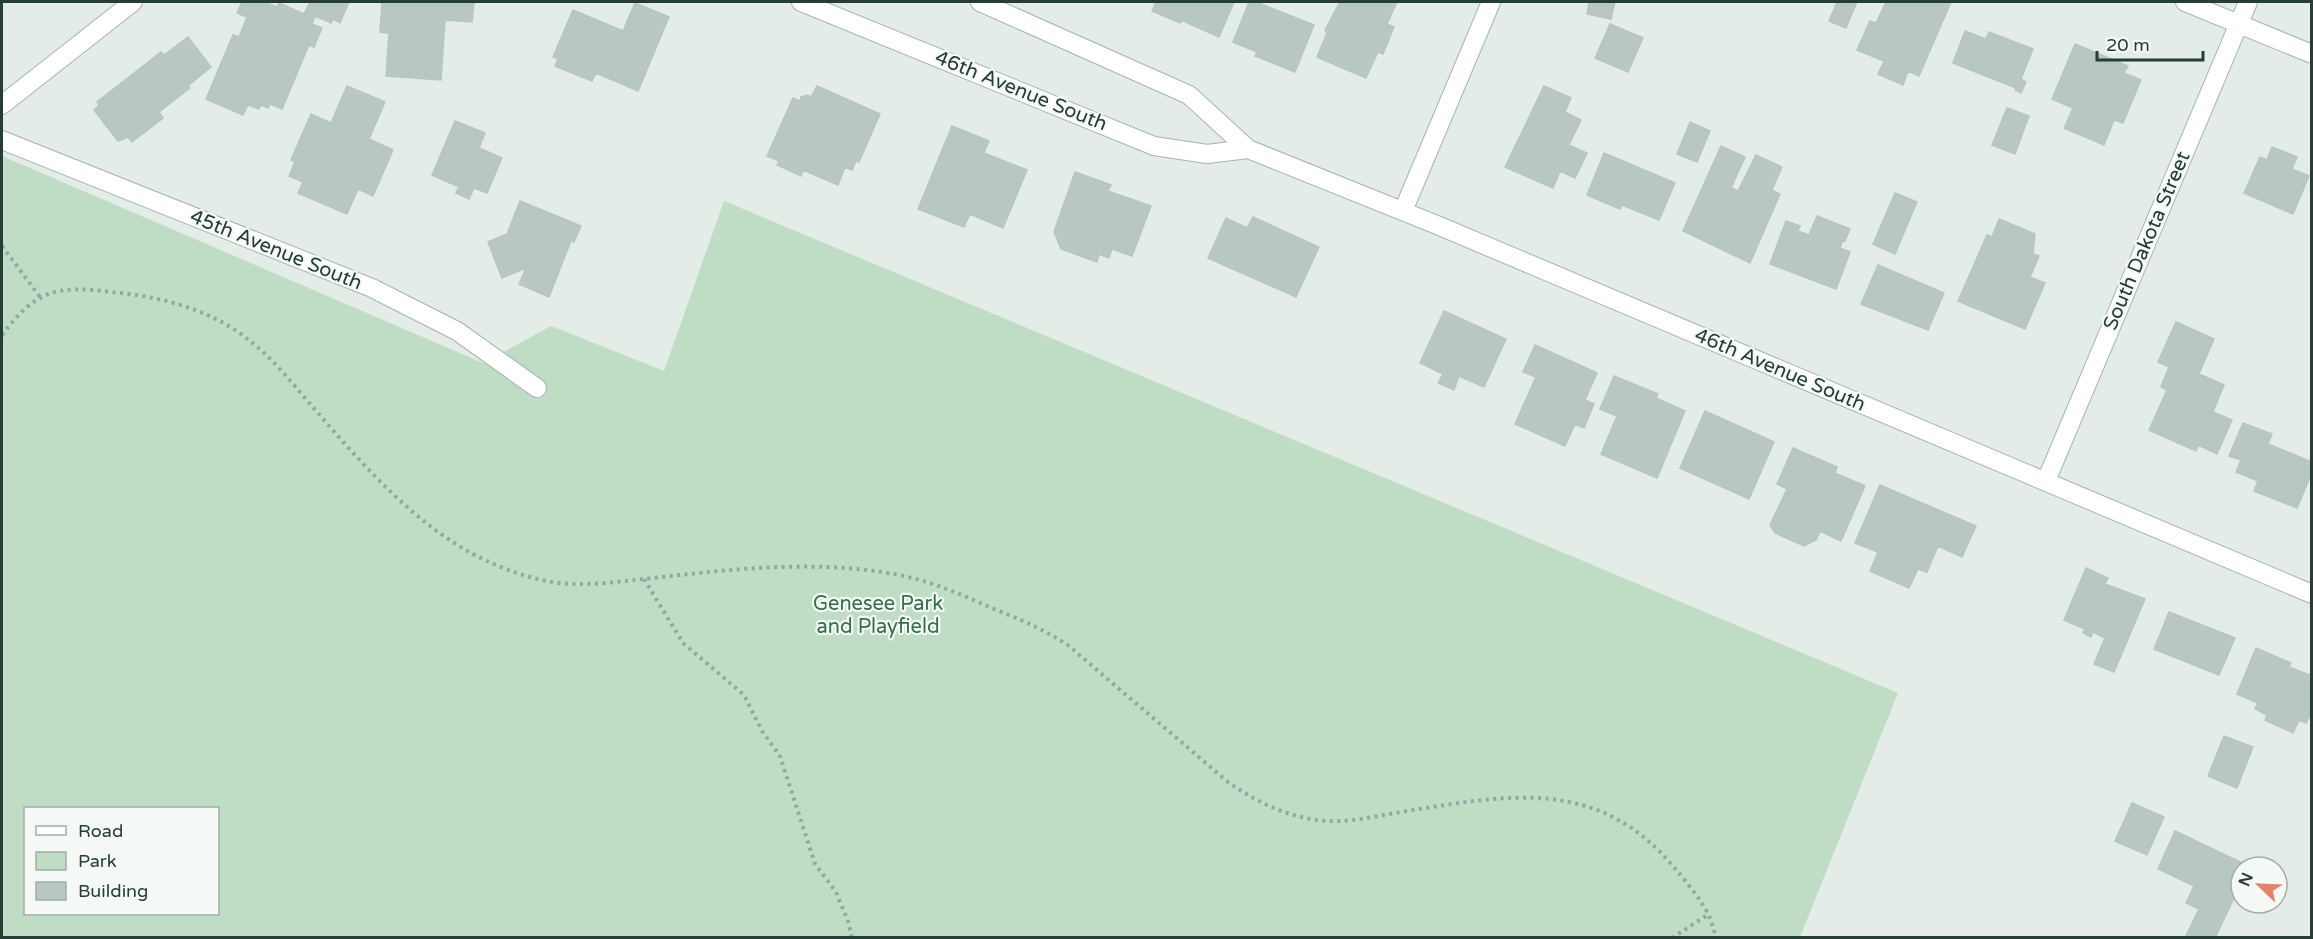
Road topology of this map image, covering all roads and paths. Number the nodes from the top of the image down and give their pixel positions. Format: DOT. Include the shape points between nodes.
graph roads {
  1 [pos="133,2"];
  2 [pos="801,2"];
  3 [pos="980,2"];
  4 [pos="1491,2"];
  5 [pos="2185,2"];
  6 [pos="2248,2"];
  7 [pos="2238,24"];
  8 [pos="2312,54"];
  9 [pos="2,105"];
  10 [pos="2,140"];
  11 [pos="1248,149"];
  12 [pos="1403,211"];
  13 [pos="2,240"];
  14 [pos="3,248"];
  15 [pos="40,297"];
  16 [pos="2,335"];
  17 [pos="537,388"];
  18 [pos="2046,481"];
  19 [pos="644,579"];
  20 [pos="2312,594"];
  21 [pos="1709,914"];
  22 [pos="852,938"];
  23 [pos="1672,938"];
  24 [pos="1716,938"];
  1 -- 9 [label="street"];
  2 -- 11 [label="street, 46th Avenue South" via="1154,146 1207,154"];
  3 -- 11 [label="street, 46th Avenue South" via="1189,95"];
  4 -- 12 [label="street"];
  5 -- 7 [label="street"];
  6 -- 7 [label="street, South Dakota Street"];
  7 -- 8 [label="street"];
  7 -- 18 [label="street, South Dakota Street"];
  10 -- 17 [label="street, 45th Avenue South" via="372,288 457,331"];
  11 -- 12 [label="street, 46th Avenue South"];
  12 -- 18 [label="street, 46th Avenue South"];
  13 -- 14 [label="path"];
  14 -- 15 [label="path"];
  15 -- 16 [label="path" via="24,308"];
  15 -- 19 [label="path" via="62,289 87,289 144,296 204,313 260,348 394,493 453,542 504,569 560,583"];
  18 -- 20 [label="street, 46th Avenue South"];
  19 -- 21 [label="path" via="809,566 921,580 1026,620 1069,646 1228,782 1277,810 1329,821 1499,799 1585,804 1634,827 1675,867"];
  19 -- 22 [label="path" via="683,643 744,696 780,756 815,864 836,892"];
  21 -- 23 [label="path"];
  21 -- 24 [label="path"];
}
